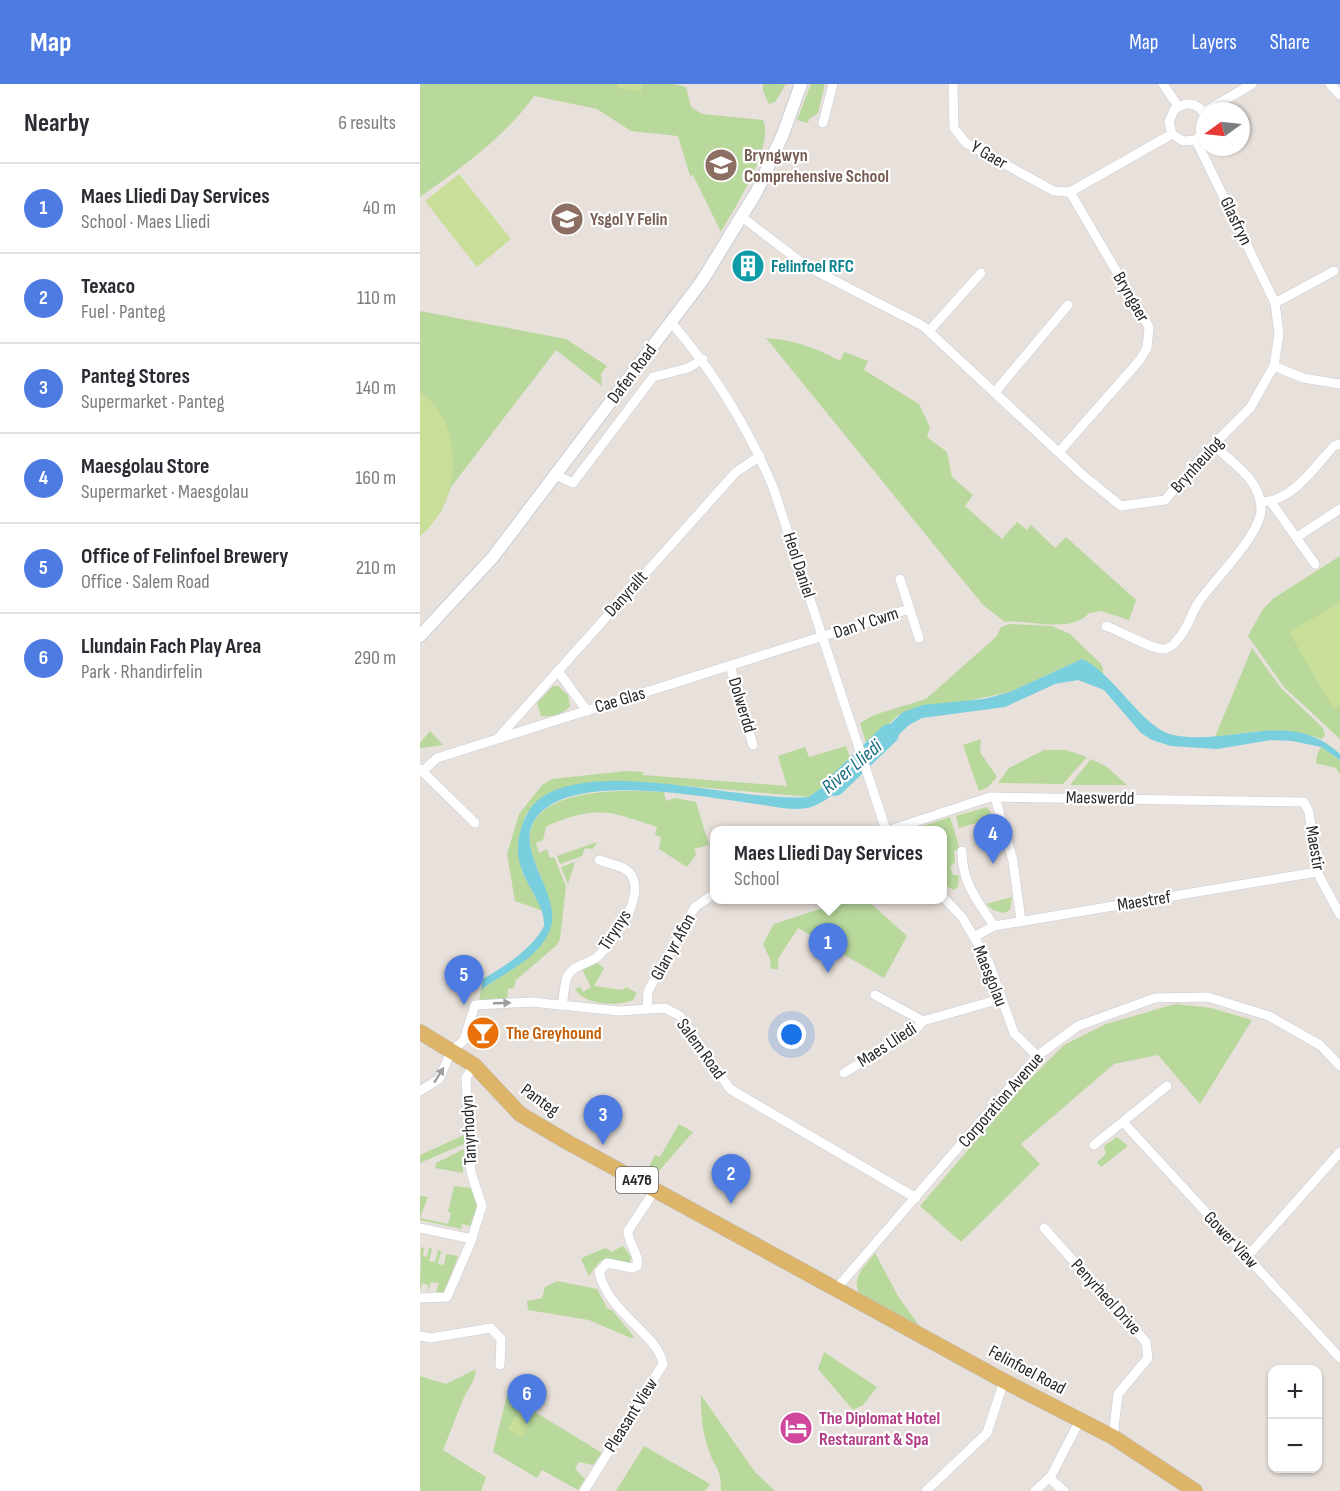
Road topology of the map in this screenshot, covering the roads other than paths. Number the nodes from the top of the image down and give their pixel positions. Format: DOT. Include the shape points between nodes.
graph roads {
  1 [pos="801,84"];
  2 [pos="833,84"];
  3 [pos="953,84"];
  4 [pos="1162,84"];
  5 [pos="1252,84"];
  6 [pos="1330,84"];
  7 [pos="1340,95"];
  8 [pos="1222,102"];
  9 [pos="1196,105"];
  10 [pos="1178,106"];
  11 [pos="823,123"];
  12 [pos="1172,134"];
  13 [pos="1196,140"];
  14 [pos="1204,156"];
  15 [pos="1070,192"];
  16 [pos="742,217"];
  17 [pos="1334,271"];
  18 [pos="981,273"];
  19 [pos="1275,303"];
  20 [pos="1068,305"];
  21 [pos="670,321"];
  22 [pos="929,331"];
  23 [pos="703,359"];
  24 [pos="1274,366"];
  25 [pos="1340,384"];
  26 [pos="995,392"];
  27 [pos="1340,444"];
  28 [pos="1213,445"];
  29 [pos="1059,452"];
  30 [pos="760,456"];
  31 [pos="554,474"];
  32 [pos="1260,502"];
  33 [pos="1271,502"];
  34 [pos="1340,509"];
  35 [pos="1297,537"];
  36 [pos="1316,564"];
  37 [pos="900,579"];
  38 [pos="909,609"];
  39 [pos="1106,626"];
  40 [pos="420,636"];
  41 [pos="822,637"];
  42 [pos="919,638"];
  43 [pos="730,666"];
  44 [pos="558,671"];
  45 [pos="587,711"];
  46 [pos="498,739"];
  47 [pos="753,745"];
  48 [pos="421,770"];
  49 [pos="995,797"];
  50 [pos="1310,812"];
  51 [pos="475,823"];
  52 [pos="886,826"];
  53 [pos="904,826"];
  54 [pos="962,851"];
  55 [pos="599,860"];
  56 [pos="1317,872"];
  57 [pos="710,897"];
  58 [pos="947,902"];
  59 [pos="1340,915"];
  60 [pos="1021,921"];
  61 [pos="994,926"];
  62 [pos="974,937"];
  63 [pos="875,995"];
  64 [pos="1000,999"];
  65 [pos="562,1005"];
  66 [pos="647,1008"];
  67 [pos="923,1021"];
  68 [pos="420,1032"];
  69 [pos="454,1048"];
  70 [pos="1037,1056"];
  71 [pos="474,1065"];
  72 [pos="1340,1066"];
  73 [pos="844,1073"];
  74 [pos="1167,1086"];
  75 [pos="420,1091"];
  76 [pos="1123,1122"];
  77 [pos="1094,1145"];
  78 [pos="1340,1152"];
  79 [pos="655,1190"];
  80 [pos="916,1198"];
  81 [pos="420,1228"];
  82 [pos="1044,1228"];
  83 [pos="472,1239"];
  84 [pos="1247,1257"];
  85 [pos="836,1289"];
  86 [pos="420,1298"];
  87 [pos="420,1336"];
  88 [pos="1340,1358"];
  89 [pos="500,1365"];
  90 [pos="1004,1381"];
  91 [pos="1080,1419"];
  92 [pos="1113,1437"];
  93 [pos="1049,1478"];
  94 [pos="584,1491"];
  95 [pos="926,1491"];
  96 [pos="1035,1491"];
  97 [pos="1064,1491"];
  98 [pos="1195,1491"];
  1 -- 16 [label="street, Dafen Road" via="783,134"];
  2 -- 11 [label="street"];
  3 -- 15 [label="street, Y Gaer" via="954,128 966,143 1054,190"];
  4 -- 10 [label="street"];
  5 -- 8 [label="street"];
  6 -- 7 [label="street"];
  9 -- 10 [label="street"];
  10 -- 12 [label="street" via="1169,122"];
  12 -- 13 [label="street" via="1183,141"];
  12 -- 15 [label="street"];
  14 -- 19 [label="street, Glasfryn"];
  15 -- 29 [label="street, Bryngaer" via="1149,327 1147,348 1139,361"];
  16 -- 21 [label="street, Dafen Road" via="702,281"];
  16 -- 22 [label="street, Brynheulog" via="806,266"];
  17 -- 19 [label="street"];
  18 -- 22 [label="street"];
  19 -- 24 [label="street, Brynheulog" via="1279,334"];
  20 -- 26 [label="street"];
  21 -- 23 [label="street, Heol Daniel"];
  21 -- 31 [label="street, Dafen Road"];
  22 -- 26 [label="street, Brynheulog"];
  23 -- 30 [label="street, Heol Daniel" via="740,416"];
  23 -- 31 [label="street" via="688,368 653,377 573,483"];
  24 -- 25 [label="street" via="1303,378"];
  24 -- 28 [label="street, Brynheulog" via="1250,408"];
  26 -- 29 [label="street, Brynheulog"];
  27 -- 33 [label="street" via="1309,475"];
  28 -- 29 [label="street, Brynheulog" via="1165,500 1121,506"];
  28 -- 32 [label="street" via="1254,484"];
  30 -- 41 [label="street, Heol Daniel"];
  30 -- 44 [label="street, Danyrallt" via="736,472"];
  31 -- 40 [label="street, Dafen Road" via="493,557"];
  32 -- 33 [label="street"];
  32 -- 39 [label="street" via="1256,528 1198,603 1171,646 1151,646"];
  33 -- 35 [label="street"];
  34 -- 35 [label="street"];
  35 -- 36 [label="street"];
  37 -- 38 [label="street, Dan Y Cwm"];
  38 -- 41 [label="street, Dan Y Cwm"];
  38 -- 42 [label="street, Dan Y Cwm"];
  41 -- 43 [label="street, Cae Glas"];
  41 -- 52 [label="street, Heol Daniel"];
  43 -- 45 [label="street, Cae Glas"];
  43 -- 47 [label="street, Dolwerdd"];
  44 -- 45 [label="street"];
  44 -- 46 [label="street, Danyrallt"];
  45 -- 46 [label="street, Cae Glas"];
  46 -- 48 [label="street, Cae Glas" via="437,758"];
  48 -- 51 [label="street"];
  49 -- 50 [label="street, Maeswerdd" via="1290,801 1304,802"];
  49 -- 53 [label="street, Maeswerdd"];
  49 -- 60 [label="street" via="1013,861"];
  50 -- 56 [label="street, Maestir"];
  54 -- 61 [label="street" via="968,888"];
  55 -- 65 [label="street, Tirynys" via="627,870 634,880 636,894 625,921 609,944 567,978"];
  56 -- 59 [label="street, Maestir"];
  56 -- 60 [label="street, Maestref"];
  57 -- 66 [label="street, Glan yr Afon" via="695,907 648,991"];
  58 -- 62 [label="street, Maesgolau"];
  60 -- 61 [label="street, Maestref"];
  61 -- 62 [label="street, Maestref"];
  62 -- 64 [label="street, Maesgolau" via="989,963"];
  63 -- 67 [label="street"];
  64 -- 67 [label="street, Maes Lliedi"];
  64 -- 70 [label="street, Maesgolau" via="1014,1033"];
  65 -- 66 [label="street, Salem Road" via="619,1011"];
  69 -- 65 [label="street, Salem Road, one-way" via="468,1034 475,1005"];
  66 -- 80 [label="street, Salem Road" via="665,1008 680,1016 730,1089"];
  67 -- 73 [label="street, Maes Lliedi"];
  68 -- 69 [label="main road, A476"];
  69 -- 71 [label="main road, Panteg / A476"];
  75 -- 69 [label="street, one-way" via="438,1078"];
  70 -- 72 [label="street, Corporation Avenue" via="1078,1026 1155,998 1208,997 1269,1016 1320,1045"];
  70 -- 80 [label="street, Corporation Avenue"];
  71 -- 79 [label="main road, Panteg / A476" via="520,1113"];
  71 -- 83 [label="street, Tanyrhodyn" via="466,1078 471,1172 482,1206"];
  74 -- 76 [label="street"];
  76 -- 77 [label="street"];
  76 -- 84 [label="street, Gower View"];
  78 -- 84 [label="street"];
  79 -- 85 [label="main road, Panteg / A476"];
  79 -- 94 [label="street, Pleasant View" via="628,1231 637,1266 608,1263 599,1272 606,1291 655,1345 663,1364"];
  80 -- 85 [label="street, Corporation Avenue"];
  81 -- 83 [label="street"];
  82 -- 92 [label="street, Penyrheol Drive" via="1146,1342 1148,1358 1116,1400"];
  83 -- 86 [label="street, Tanyrhodyn" via="447,1297"];
  84 -- 88 [label="street, Gower View"];
  85 -- 90 [label="main road, Felinfoel Road / A476"];
  87 -- 89 [label="street" via="431,1338 491,1328 501,1339"];
  90 -- 91 [label="main road, Felinfoel Road / A476"];
  90 -- 95 [label="street" via="987,1433"];
  91 -- 92 [label="main road, Felinfoel Road / A476"];
  91 -- 93 [label="street"];
  92 -- 98 [label="main road, Felinfoel Road / A476"];
  93 -- 96 [label="street"];
  93 -- 97 [label="street"];
}
